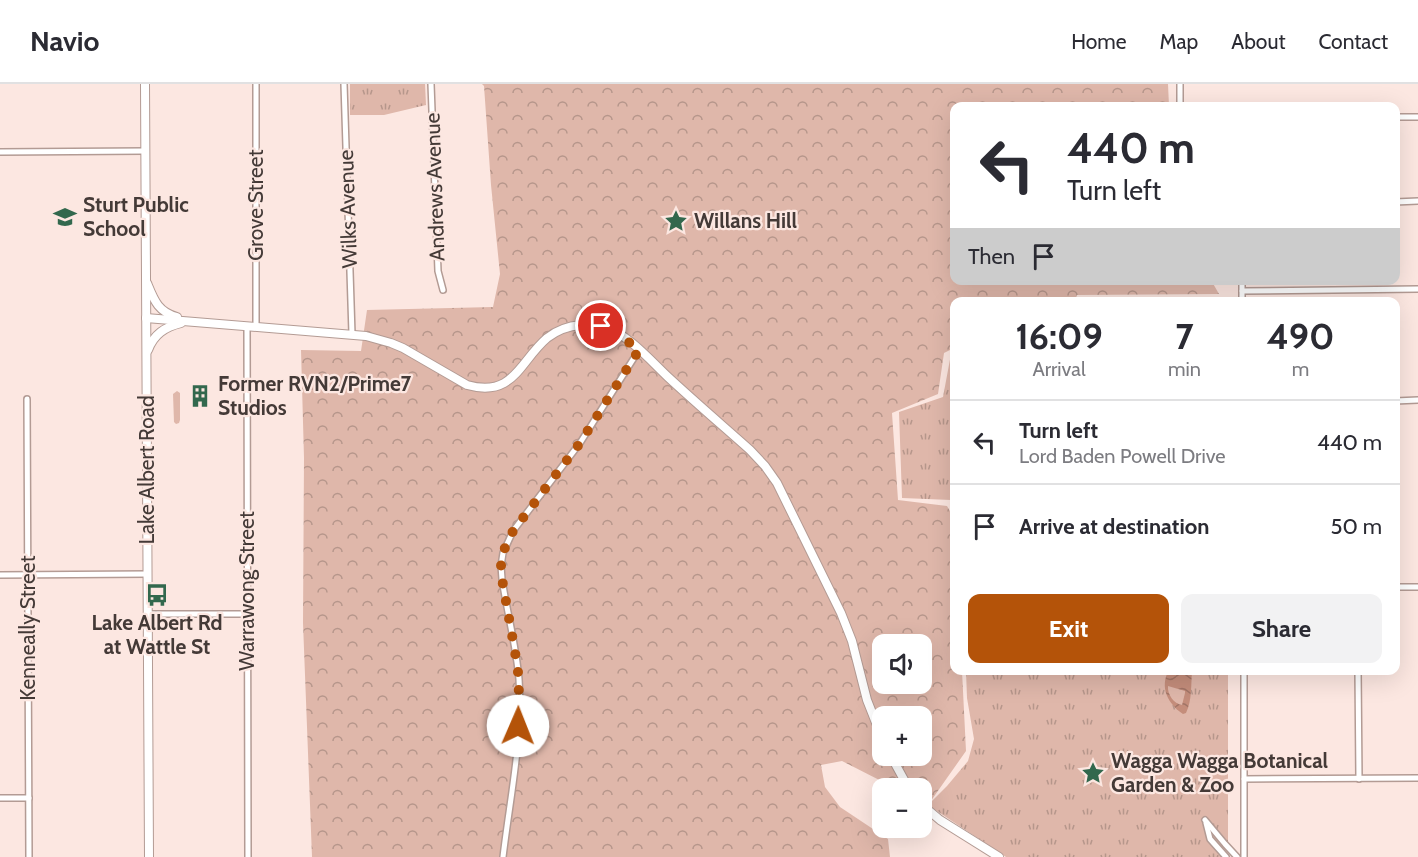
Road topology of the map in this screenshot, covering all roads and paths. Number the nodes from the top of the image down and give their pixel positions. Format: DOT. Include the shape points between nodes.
graph roads {
  1 [pos="146,84"];
  2 [pos="256,84"];
  3 [pos="344,84"];
  4 [pos="431,84"];
  5 [pos="1180,84"];
  6 [pos="1180,102"];
  7 [pos="1400,117"];
  8 [pos="1418,117"];
  9 [pos="146,151"];
  10 [pos="0,152"];
  11 [pos="1400,201"];
  12 [pos="1418,201"];
  13 [pos="146,279"];
  14 [pos="1242,285"];
  15 [pos="1418,289"];
  16 [pos="443,290"];
  17 [pos="1242,291"];
  18 [pos="1242,297"];
  19 [pos="146,318"];
  20 [pos="191,321"];
  21 [pos="247,326"];
  22 [pos="256,326"];
  23 [pos="352,334"];
  24 [pos="639,350"];
  25 [pos="147,353"];
  26 [pos="27,399"];
  27 [pos="1418,400"];
  28 [pos="1400,401"];
  29 [pos="148,574"];
  30 [pos="0,575"];
  31 [pos="27,575"];
  32 [pos="1400,587"];
  33 [pos="1418,587"];
  34 [pos="147,614"];
  35 [pos="247,614"];
  36 [pos="1244,675"];
  37 [pos="1359,675"];
  38 [pos="872,713"];
  39 [pos="1244,778"];
  40 [pos="1418,778"];
  41 [pos="1359,779"];
  42 [pos="0,798"];
  43 [pos="29,798"];
  44 [pos="932,813"];
  45 [pos="28,857"];
  46 [pos="148,857"];
  47 [pos="248,857"];
  48 [pos="502,857"];
  49 [pos="999,857"];
  50 [pos="1226,857"];
  51 [pos="1237,857"];
  52 [pos="1245,857"];
  1 -- 9 [label="street, Lake Albert Road"];
  2 -- 22 [label="street, Grove Street"];
  3 -- 23 [label="street, Wilks Avenue"];
  4 -- 16 [label="street, Andrews Avenue" via="438,272"];
  5 -- 6 [label="street"];
  7 -- 8 [label="street"];
  9 -- 10 [label="street"];
  9 -- 13 [label="street, Lake Albert Road"];
  11 -- 12 [label="street"];
  13 -- 19 [label="street, Lake Albert Road"];
  13 -- 20 [label="street" via="164,312"];
  14 -- 17 [label="street"];
  15 -- 17 [label="street"];
  17 -- 18 [label="street"];
  19 -- 20 [label="street"];
  19 -- 25 [label="street, Lake Albert Road"];
  20 -- 21 [label="street"];
  20 -- 25 [label="street" via="162,330"];
  21 -- 22 [label="street"];
  21 -- 35 [label="street, Warrawong Street"];
  22 -- 23 [label="street"];
  23 -- 24 [label="street" via="403,348 477,388 506,383 548,338 573,326 601,326"];
  24 -- 38 [label="street" via="750,450 777,483 842,613"];
  24 -- 48 [label="street" via="580,443 513,531 502,554 519,704"];
  25 -- 29 [label="street, Lake Albert Road"];
  26 -- 31 [label="street, Kenneally Street"];
  27 -- 28 [label="street"];
  29 -- 31 [label="street"];
  29 -- 34 [label="street, Lake Albert Road"];
  30 -- 31 [label="street"];
  31 -- 43 [label="street, Kenneally Street"];
  32 -- 33 [label="street"];
  34 -- 35 [label="street"];
  34 -- 46 [label="street, Lake Albert Road"];
  35 -- 47 [label="street, Warrawong Street"];
  36 -- 39 [label="street"];
  37 -- 41 [label="street"];
  39 -- 41 [label="street"];
  39 -- 52 [label="street"];
  40 -- 41 [label="street"];
  42 -- 43 [label="street"];
  43 -- 45 [label="street, Kenneally Street"];
  44 -- 49 [label="street"];
  50 -- 51 [label="street" via="1210,838 1205,820"];
}
